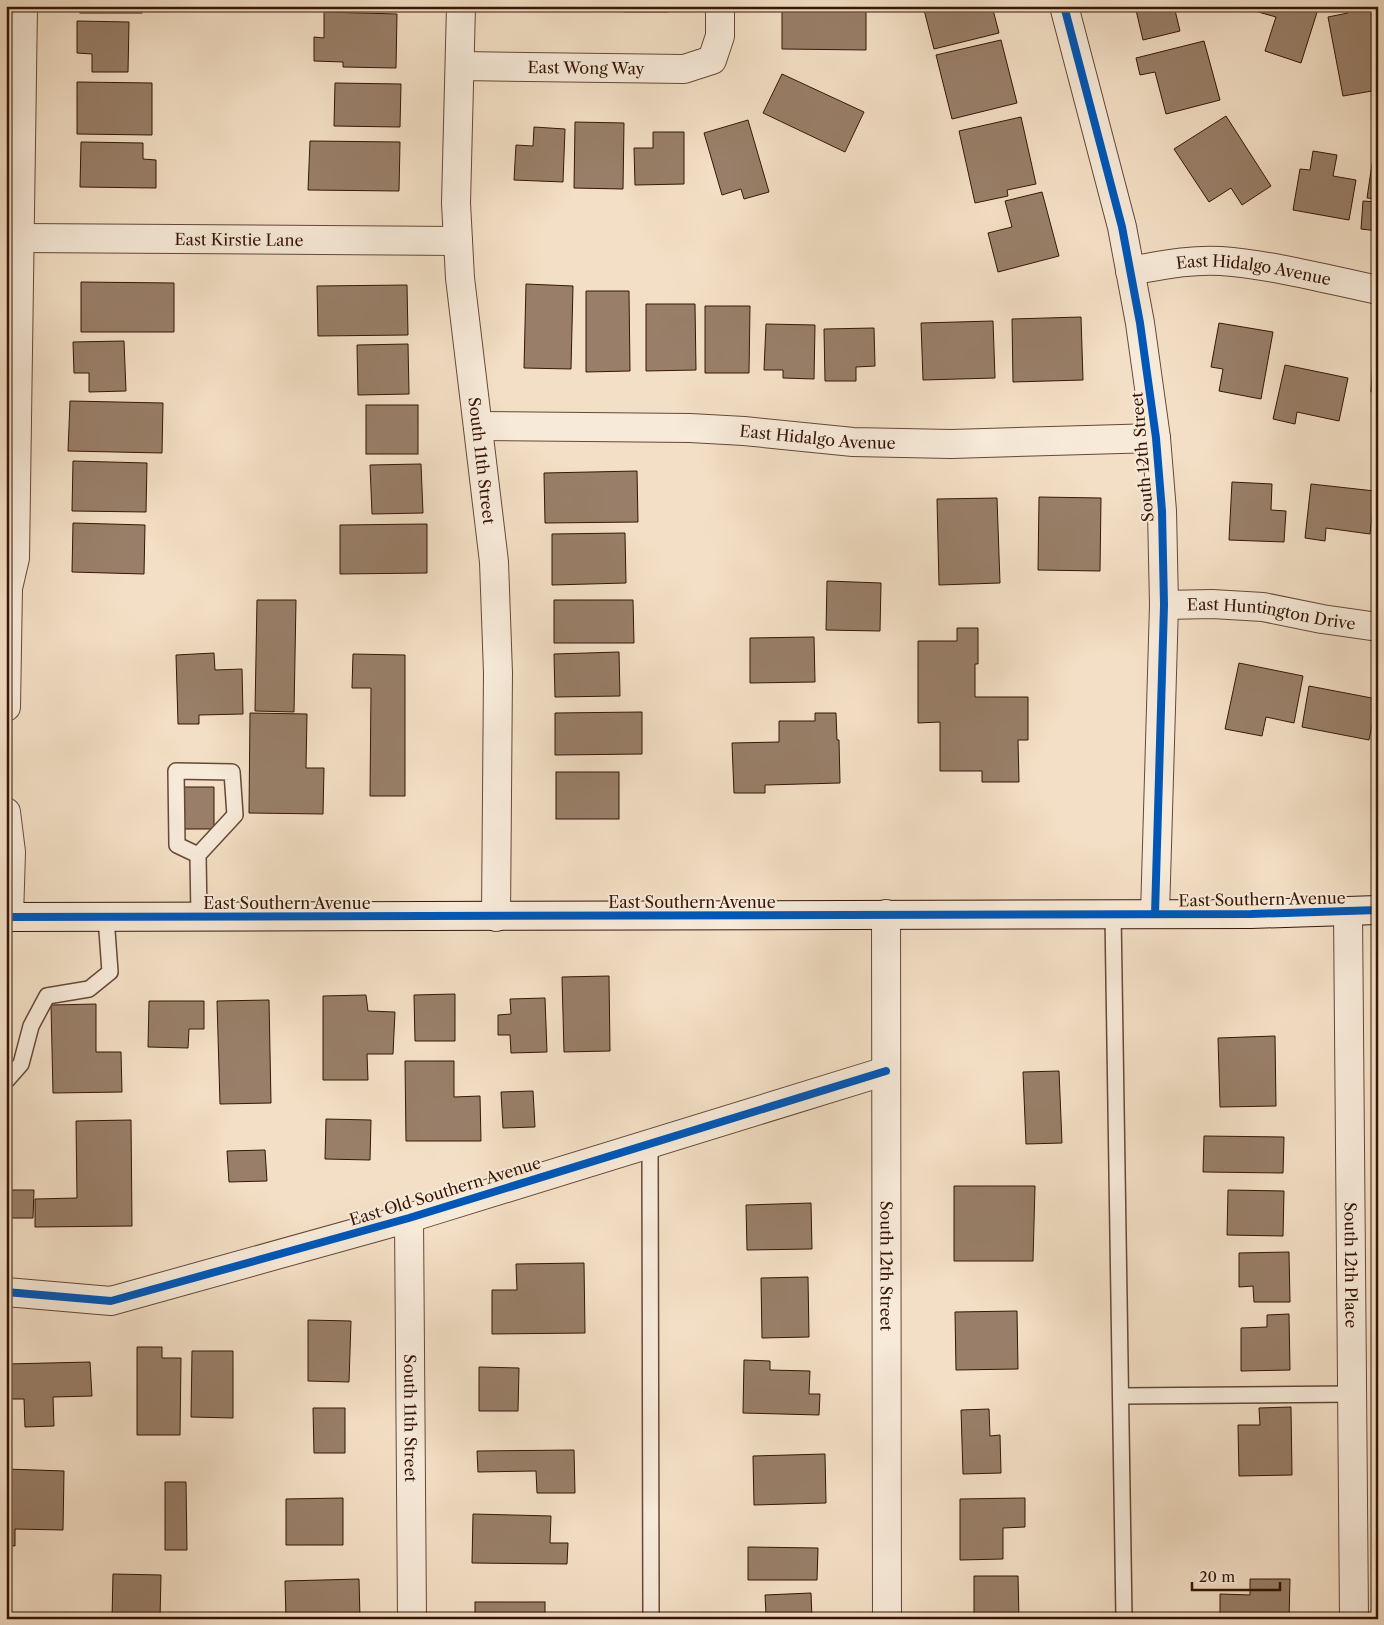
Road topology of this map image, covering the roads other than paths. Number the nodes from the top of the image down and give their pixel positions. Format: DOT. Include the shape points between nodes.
graph roads {
  1 [pos="23,6"];
  2 [pos="461,6"];
  3 [pos="720,6"];
  4 [pos="1064,6"];
  5 [pos="460,66"];
  6 [pos="20,238"];
  7 [pos="458,240"];
  8 [pos="1130,272"];
  9 [pos="1378,290"];
  10 [pos="478,426"];
  11 [pos="1156,438"];
  12 [pos="7,588"];
  13 [pos="1164,605"];
  14 [pos="1378,627"];
  15 [pos="6,707"];
  16 [pos="6,812"];
  17 [pos="198,855"];
  18 [pos="1378,910"];
  19 [pos="1348,911"];
  20 [pos="886,914"];
  21 [pos="1113,914"];
  22 [pos="1155,914"];
  23 [pos="8,917"];
  24 [pos="106,917"];
  25 [pos="198,917"];
  26 [pos="496,917"];
  27 [pos="886,1071"];
  28 [pos="6,1081"];
  29 [pos="650,1144"];
  30 [pos="409,1218"];
  31 [pos="6,1292"];
  32 [pos="1352,1394"];
  33 [pos="1122,1396"];
  34 [pos="412,1619"];
  35 [pos="651,1619"];
  36 [pos="887,1619"];
  37 [pos="1124,1619"];
  38 [pos="1354,1619"];
  1 -- 6 [label="street"];
  2 -- 5 [label="street, South 11th Street"];
  3 -- 5 [label="street, East Wong Way" via="720,36 712,60 684,70"];
  4 -- 8 [label="street, South 12th Street" via="1122,226"];
  5 -- 7 [label="street, South 11th Street"];
  6 -- 7 [label="street, East Kirstie Lane"];
  6 -- 12 [label="street" via="15,558"];
  7 -- 10 [label="street, South 11th Street"];
  8 -- 9 [label="street, East Hidalgo Avenue" via="1171,264 1219,261"];
  8 -- 11 [label="street, South 12th Street"];
  10 -- 11 [label="street, East Hidalgo Avenue" via="690,428 854,442 941,444"];
  10 -- 26 [label="street, South 11th Street" via="494,562 498,683"];
  11 -- 13 [label="street, South 12th Street" via="1162,511"];
  12 -- 15 [label="street"];
  13 -- 14 [label="street, East Huntington Drive" via="1263,607"];
  13 -- 22 [label="street, South 12th Street"];
  16 -- 23 [label="street" via="11,852"];
  17 -- 17 [label="lane" via="177,845 176,770 232,772 235,815"];
  17 -- 25 [label="lane"];
  18 -- 19 [label="street, East Southern Avenue"];
  19 -- 22 [label="street, East Southern Avenue"];
  19 -- 32 [label="street, South 12th Place"];
  20 -- 21 [label="street, East Southern Avenue"];
  20 -- 26 [label="street, East Southern Avenue"];
  20 -- 27 [label="street, South 12th Street"];
  21 -- 22 [label="street, East Southern Avenue"];
  21 -- 33 [label="lane"];
  23 -- 24 [label="street, East Southern Avenue"];
  24 -- 25 [label="street, East Southern Avenue"];
  24 -- 28 [label="lane" via="110,972 89,989 47,996 31,1026 21,1064"];
  25 -- 26 [label="street, East Southern Avenue"];
  27 -- 29 [label="street, East Old Southern Avenue"];
  27 -- 36 [label="street, South 12th Street"];
  29 -- 30 [label="street, East Old Southern Avenue"];
  29 -- 35 [label="lane"];
  30 -- 31 [label="street, East Old Southern Avenue" via="111,1301"];
  30 -- 34 [label="street, South 11th Street"];
  32 -- 33 [label="lane"];
  32 -- 38 [label="street, South 12th Place"];
  33 -- 37 [label="lane"];
}
